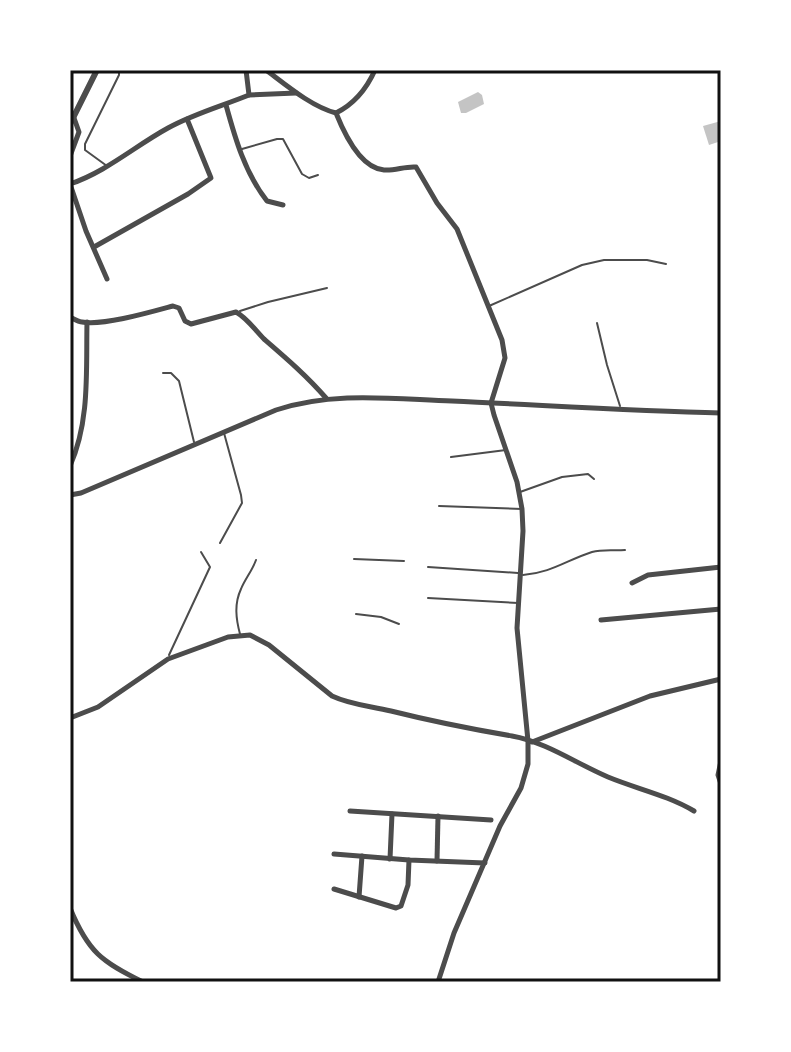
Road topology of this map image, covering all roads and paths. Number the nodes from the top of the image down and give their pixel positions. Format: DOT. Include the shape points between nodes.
graph roads {
  1 [pos="97,70"];
  2 [pos="119,70"];
  3 [pos="246,70"];
  4 [pos="266,70"];
  5 [pos="375,70"];
  6 [pos="297,93"];
  7 [pos="249,95"];
  8 [pos="226,105"];
  9 [pos="336,113"];
  10 [pos="187,119"];
  11 [pos="72,121"];
  12 [pos="239,150"];
  13 [pos="70,156"];
  14 [pos="107,166"];
  15 [pos="318,175"];
  16 [pos="70,184"];
  17 [pos="283,205"];
  18 [pos="94,247"];
  19 [pos="666,264"];
  20 [pos="107,279"];
  21 [pos="327,288"];
  22 [pos="489,306"];
  23 [pos="236,312"];
  24 [pos="70,317"];
  25 [pos="87,322"];
  26 [pos="597,323"];
  27 [pos="163,373"];
  28 [pos="326,398"];
  29 [pos="491,403"];
  30 [pos="621,409"];
  31 [pos="721,413"];
  32 [pos="224,433"];
  33 [pos="195,445"];
  34 [pos="507,450"];
  35 [pos="451,457"];
  36 [pos="70,466"];
  37 [pos="594,479"];
  38 [pos="520,492"];
  39 [pos="70,495"];
  40 [pos="439,506"];
  41 [pos="522,509"];
  42 [pos="220,543"];
  43 [pos="625,550"];
  44 [pos="201,552"];
  45 [pos="354,559"];
  46 [pos="256,560"];
  47 [pos="404,561"];
  48 [pos="428,567"];
  49 [pos="721,567"];
  50 [pos="520,574"];
  51 [pos="632,583"];
  52 [pos="428,598"];
  53 [pos="518,603"];
  54 [pos="721,609"];
  55 [pos="356,614"];
  56 [pos="601,620"];
  57 [pos="399,624"];
  58 [pos="241,636"];
  59 [pos="168,659"];
  60 [pos="721,679"];
  61 [pos="70,718"];
  62 [pos="530,742"];
  63 [pos="721,761"];
  64 [pos="721,784"];
  65 [pos="350,811"];
  66 [pos="694,811"];
  67 [pos="392,814"];
  68 [pos="438,816"];
  69 [pos="491,820"];
  70 [pos="334,854"];
  71 [pos="362,856"];
  72 [pos="390,859"];
  73 [pos="409,860"];
  74 [pos="437,861"];
  75 [pos="485,863"];
  76 [pos="334,889"];
  77 [pos="359,897"];
  78 [pos="70,908"];
  79 [pos="143,982"];
  80 [pos="438,982"];
  1 -- 11 [label="street"];
  2 -- 14 [label="lane" via="85,144 85,150"];
  3 -- 7 [label="street"];
  4 -- 6 [label="street"];
  5 -- 9 [label="street" via="352,103"];
  6 -- 7 [label="street"];
  6 -- 9 [label="street"];
  7 -- 8 [label="street"];
  8 -- 10 [label="street"];
  8 -- 12 [label="street"];
  9 -- 22 [label="street" via="362,159 373,167 416,167 457,229"];
  10 -- 14 [label="street"];
  10 -- 18 [label="street" via="211,178"];
  11 -- 13 [label="street" via="79,132"];
  12 -- 15 [label="lane" via="283,139 302,174"];
  12 -- 17 [label="street" via="264,198"];
  14 -- 16 [label="street"];
  16 -- 18 [label="street"];
  18 -- 20 [label="street"];
  19 -- 22 [label="lane" via="604,260 582,265"];
  21 -- 23 [label="lane"];
  22 -- 29 [label="street" via="505,358"];
  23 -- 25 [label="street" via="191,324 173,306"];
  23 -- 28 [label="street"];
  24 -- 25 [label="street"];
  25 -- 36 [label="street" via="85,410"];
  26 -- 30 [label="lane"];
  27 -- 33 [label="lane" via="179,381"];
  28 -- 29 [label="street"];
  28 -- 32 [label="street" via="285,407"];
  29 -- 30 [label="street"];
  29 -- 34 [label="street"];
  30 -- 31 [label="street"];
  32 -- 33 [label="street"];
  32 -- 42 [label="lane" via="242,503"];
  33 -- 39 [label="street"];
  34 -- 35 [label="lane"];
  34 -- 38 [label="street"];
  37 -- 38 [label="lane" via="588,474 567,476"];
  38 -- 41 [label="street"];
  40 -- 41 [label="lane"];
  41 -- 50 [label="street"];
  43 -- 50 [label="lane" via="591,552 541,574"];
  44 -- 59 [label="lane" via="210,567"];
  45 -- 47 [label="lane"];
  46 -- 58 [label="lane" via="237,601"];
  48 -- 50 [label="lane"];
  49 -- 51 [label="street" via="648,575"];
  50 -- 53 [label="street"];
  52 -- 53 [label="lane"];
  53 -- 62 [label="street"];
  54 -- 56 [label="street"];
  55 -- 57 [label="lane"];
  58 -- 59 [label="street"];
  58 -- 62 [label="street" via="269,645 332,696 354,705"];
  59 -- 61 [label="street" via="98,707"];
  60 -- 62 [label="street" via="650,696"];
  62 -- 66 [label="street"];
  62 -- 75 [label="street" via="524,779"];
  63 -- 64 [label="street"];
  65 -- 67 [label="street"];
  67 -- 68 [label="street"];
  67 -- 72 [label="street"];
  68 -- 69 [label="street"];
  68 -- 74 [label="street"];
  70 -- 71 [label="street"];
  71 -- 72 [label="street"];
  71 -- 77 [label="street"];
  72 -- 73 [label="street"];
  73 -- 74 [label="street"];
  73 -- 77 [label="street" via="401,906"];
  74 -- 75 [label="street"];
  75 -- 80 [label="street"];
  76 -- 77 [label="street"];
  78 -- 79 [label="street" via="95,952"];
}
